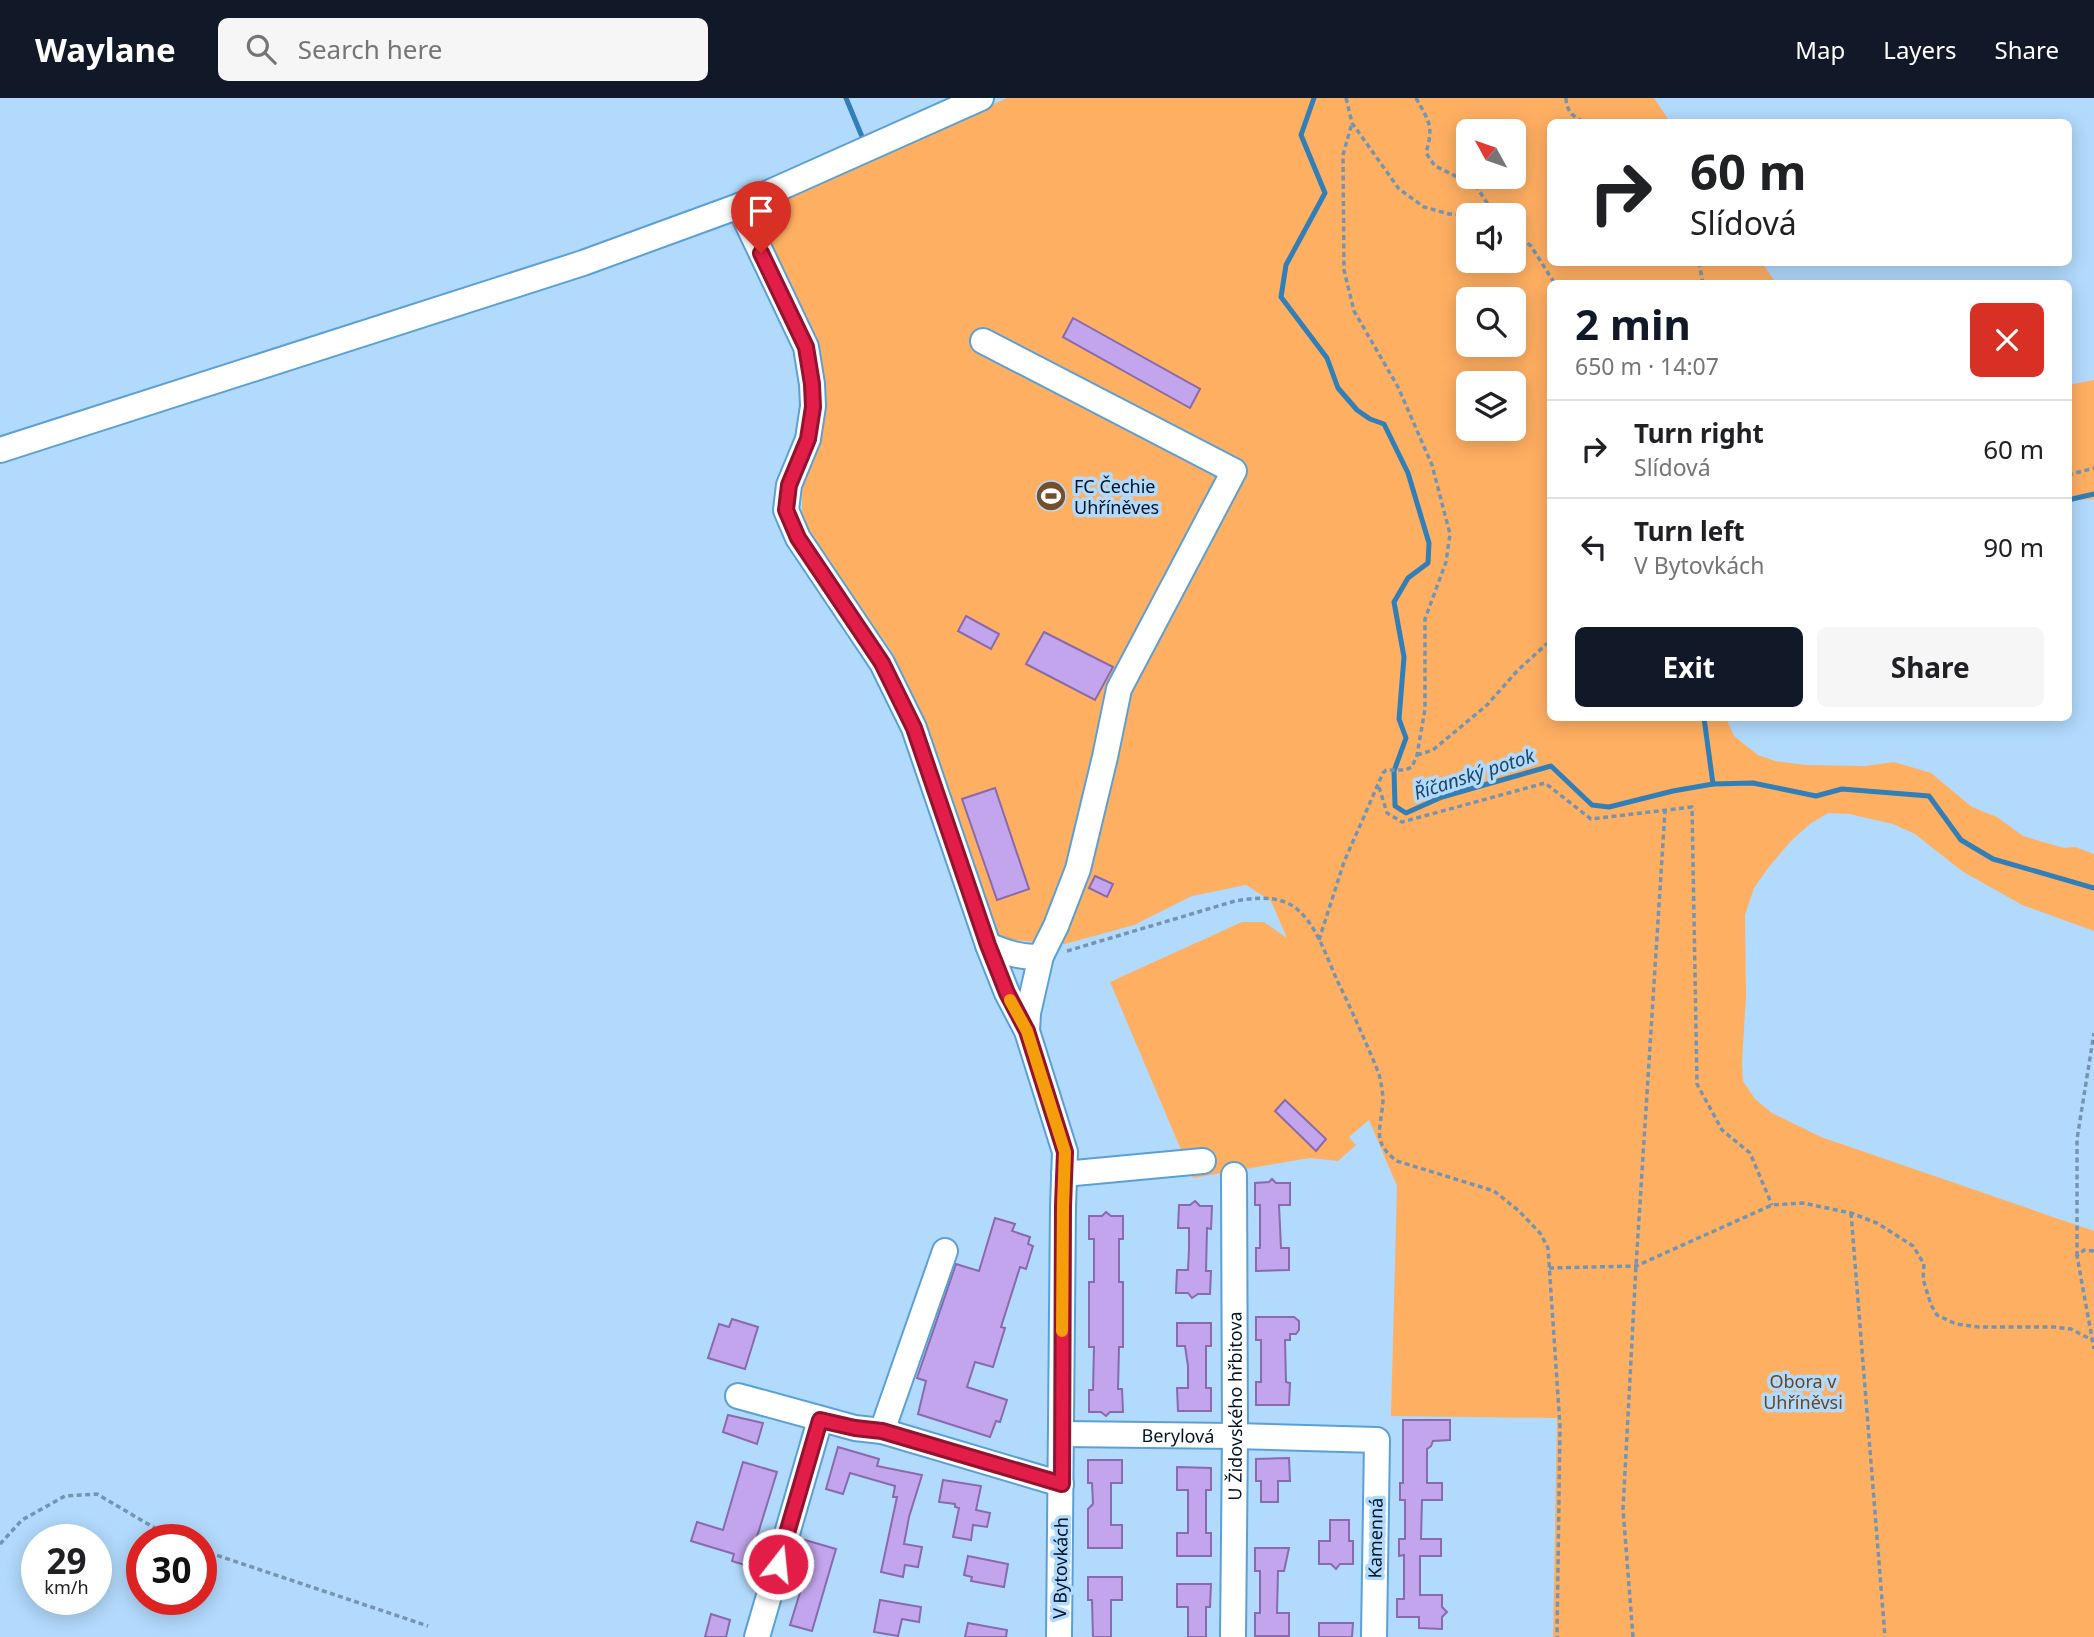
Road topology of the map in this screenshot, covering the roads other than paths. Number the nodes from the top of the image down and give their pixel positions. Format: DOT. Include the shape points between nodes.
graph roads {
  1 [pos="981,98"];
  2 [pos="739,206"];
  3 [pos="983,341"];
  4 [pos="0,450"];
  5 [pos="988,945"];
  6 [pos="1041,956"];
  7 [pos="1027,1031"];
  8 [pos="1203,1161"];
  9 [pos="1064,1174"];
  10 [pos="1234,1175"];
  11 [pos="945,1251"];
  12 [pos="738,1396"];
  13 [pos="820,1420"];
  14 [pos="882,1431"];
  15 [pos="1062,1434"];
  16 [pos="1235,1436"];
  17 [pos="1377,1440"];
  18 [pos="1062,1484"];
  19 [pos="757,1637"];
  20 [pos="1059,1637"];
  21 [pos="1233,1637"];
  22 [pos="1374,1637"];
  1 -- 2 [label="street"];
  2 -- 4 [label="street" via="583,263"];
  2 -- 5 [label="street" via="806,347 812,384 808,439 789,485 786,510 798,538 882,663 914,728"];
  3 -- 6 [label="street" via="1234,471 1119,689 1078,869"];
  5 -- 6 [label="street" via="1008,953"];
  5 -- 7 [label="street"];
  6 -- 7 [label="street"];
  7 -- 9 [label="street, V Bytovkách" via="1065,1152"];
  8 -- 9 [label="street"];
  9 -- 15 [label="street, V Bytovkách"];
  10 -- 16 [label="street, U Židovského hřbitova"];
  11 -- 14 [label="street"];
  12 -- 13 [label="street"];
  13 -- 14 [label="street"];
  13 -- 19 [label="street"];
  14 -- 18 [label="street"];
  15 -- 16 [label="street, Berylová"];
  15 -- 18 [label="street, V Bytovkách"];
  16 -- 17 [label="street, Berylová"];
  16 -- 21 [label="street, U Židovského hřbitova"];
  17 -- 22 [label="street, Kamenná"];
  18 -- 20 [label="street, V Bytovkách"];
}
